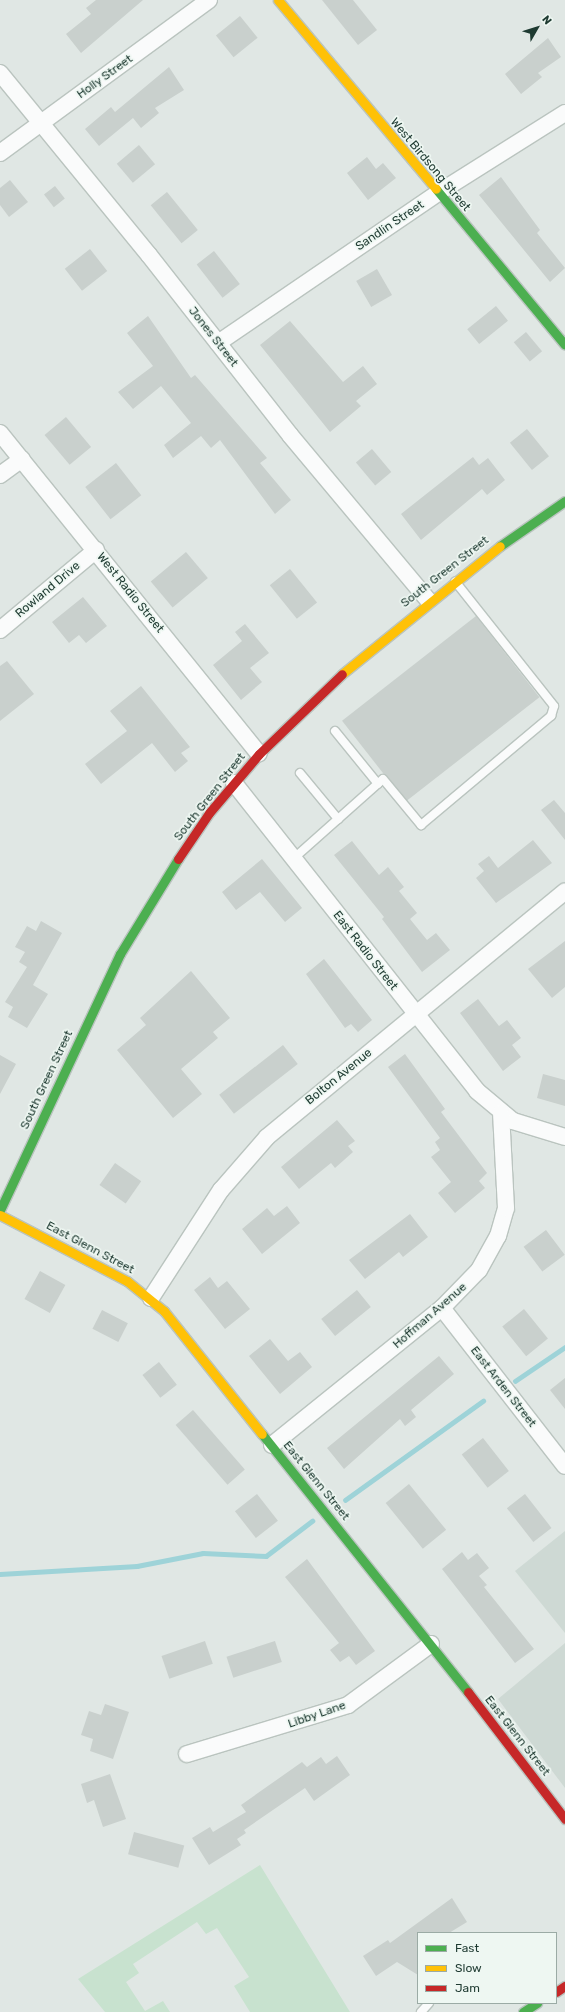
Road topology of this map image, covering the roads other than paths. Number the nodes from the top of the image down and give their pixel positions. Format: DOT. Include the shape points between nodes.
graph roads {
  1 [pos="209,0"];
  2 [pos="278,0"];
  3 [pos="0,73"];
  4 [pos="565,113"];
  5 [pos="41,124"];
  6 [pos="0,153"];
  7 [pos="438,193"];
  8 [pos="218,343"];
  9 [pos="565,345"];
  10 [pos="0,433"];
  11 [pos="22,459"];
  12 [pos="0,475"];
  13 [pos="565,501"];
  14 [pos="96,550"];
  15 [pos="454,580"];
  16 [pos="428,600"];
  17 [pos="0,630"];
  18 [pos="335,731"];
  19 [pos="259,754"];
  20 [pos="300,773"];
  21 [pos="234,783"];
  22 [pos="378,784"];
  23 [pos="338,819"];
  24 [pos="293,859"];
  25 [pos="565,891"];
  26 [pos="415,1015"];
  27 [pos="501,1112"];
  28 [pos="565,1137"];
  29 [pos="0,1210"];
  30 [pos="0,1215"];
  31 [pos="151,1298"];
  32 [pos="442,1308"];
  33 [pos="272,1445"];
  34 [pos="565,1466"];
  35 [pos="431,1644"];
  36 [pos="187,1754"];
  37 [pos="565,1819"];
  38 [pos="428,2004"];
  39 [pos="535,2004"];
  40 [pos="421,2012"];
  41 [pos="523,2012"];
  1 -- 5 [label="street, Holly Street"];
  2 -- 7 [label="street, West Birdsong Street"];
  3 -- 5 [label="street, Jones Street"];
  4 -- 7 [label="street, Sandlin Street"];
  5 -- 6 [label="street, Holly Street"];
  5 -- 8 [label="street, Jones Street"];
  7 -- 8 [label="street, Sandlin Street"];
  7 -- 9 [label="street, West Birdsong Street"];
  8 -- 16 [label="street, Jones Street"];
  10 -- 11 [label="street, West Radio Street"];
  11 -- 12 [label="street"];
  11 -- 14 [label="street, West Radio Street"];
  13 -- 15 [label="street, South Green Street"];
  14 -- 17 [label="street, Rowland Drive"];
  14 -- 19 [label="street, West Radio Street"];
  15 -- 16 [label="street, South Green Street"];
  15 -- 22 [label="lane" via="554,706 551,716 422,825 383,779"];
  16 -- 19 [label="street, South Green Street" via="331,683"];
  18 -- 22 [label="lane"];
  19 -- 21 [label="street, South Green Street"];
  20 -- 23 [label="lane"];
  21 -- 24 [label="street, East Radio Street"];
  21 -- 29 [label="street, South Green Street" via="181,854 133,930"];
  22 -- 23 [label="lane"];
  23 -- 24 [label="lane"];
  24 -- 26 [label="street, East Radio Street"];
  25 -- 26 [label="street, Bolton Avenue"];
  26 -- 27 [label="street, East Radio Street" via="477,1091"];
  26 -- 31 [label="street, Bolton Avenue" via="255,1149 221,1190"];
  27 -- 28 [label="street" via="526,1126"];
  27 -- 32 [label="street, Hoffman Avenue" via="507,1197 502,1227 479,1270"];
  30 -- 31 [label="street, East Glenn Street" via="118,1276"];
  31 -- 33 [label="street, East Glenn Street"];
  32 -- 33 [label="street, Hoffman Avenue"];
  32 -- 34 [label="street, East Arden Street"];
  33 -- 35 [label="street, East Glenn Street"];
  35 -- 36 [label="street, Libby Lane" via="348,1705"];
  35 -- 37 [label="street, East Glenn Street"];
  38 -- 40 [label="lane"];
  39 -- 41 [label="street"];
}
